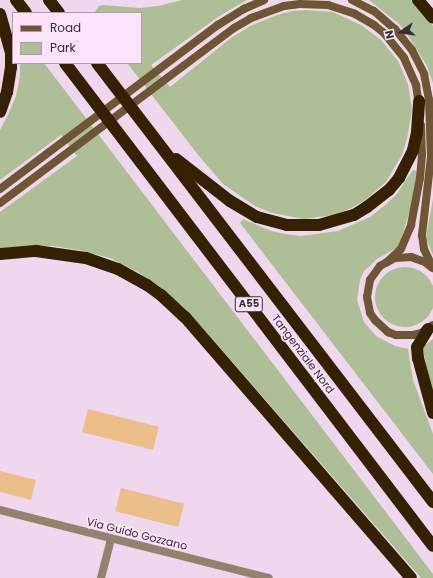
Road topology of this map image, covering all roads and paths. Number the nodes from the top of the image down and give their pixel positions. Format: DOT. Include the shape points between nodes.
graph roads {
  1 [pos="16,0"];
  2 [pos="49,0"];
  3 [pos="264,0"];
  4 [pos="352,0"];
  5 [pos="418,0"];
  6 [pos="25,12"];
  7 [pos="58,12"];
  8 [pos="0,14"];
  9 [pos="433,18"];
  10 [pos="65,64"];
  11 [pos="98,64"];
  12 [pos="419,101"];
  13 [pos="0,112"];
  14 [pos="164,151"];
  15 [pos="0,189"];
  16 [pos="0,203"];
  17 [pos="0,254"];
  18 [pos="388,262"];
  19 [pos="433,268"];
  20 [pos="431,327"];
  21 [pos="433,413"];
  22 [pos="433,502"];
  23 [pos="0,510"];
  24 [pos="112,539"];
  25 [pos="433,546"];
  26 [pos="101,578"];
  27 [pos="269,578"];
  28 [pos="411,578"];
  1 -- 6 [label="highway"];
  2 -- 7 [label="highway"];
  3 -- 15 [label="street" via="233,15"];
  4 -- 19 [label="street" via="374,11 395,29 412,50 424,74 429,100 431,157 422,235 424,249"];
  5 -- 9 [label="highway"];
  8 -- 13 [label="highway" via="11,53 8,92"];
  10 -- 25 [label="highway, Tangenziale Nord / A55"];
  11 -- 14 [label="highway, Tangenziale Nord / A55"];
  12 -- 14 [label="highway" via="413,150 399,178 367,208 319,226 287,225 257,217 230,201"];
  12 -- 16 [label="street" via="410,70 395,46 365,18 328,5 284,6 251,18 234,28"];
  12 -- 18 [label="street" via="422,155 417,198 406,237"];
  14 -- 22 [label="highway, Tangenziale Nord / A55"];
  17 -- 28 [label="highway" via="18,251 50,252 86,258 118,269 161,295 185,317"];
  18 -- 19 [label="street" via="411,257"];
  18 -- 20 [label="street" via="380,266 370,280 367,296 370,313 381,327 396,335 413,335"];
  20 -- 21 [label="highway" via="417,347"];
  23 -- 24 [label="street, Via Guido Gozzano"];
  24 -- 26 [label="street"];
  24 -- 27 [label="street, Via Guido Gozzano"];
}
